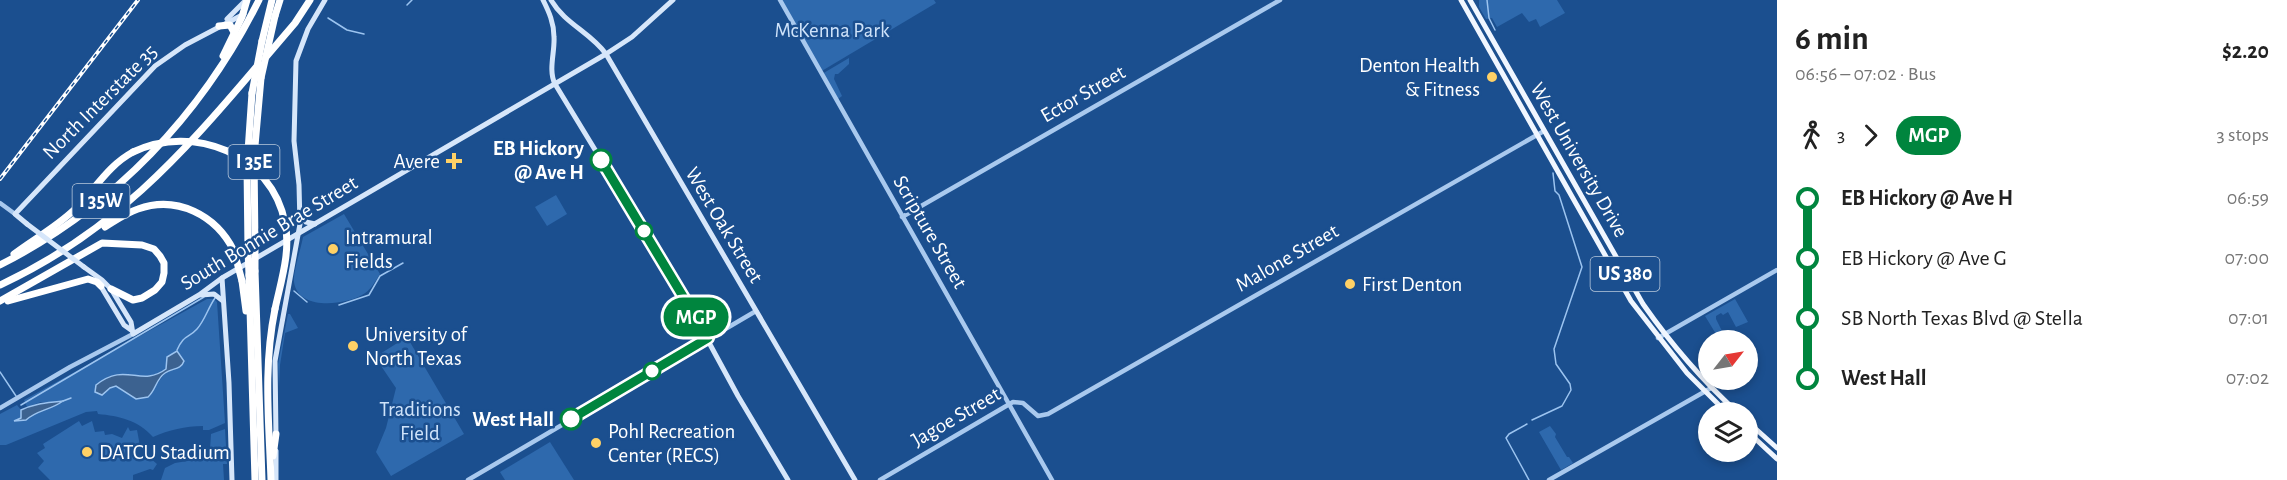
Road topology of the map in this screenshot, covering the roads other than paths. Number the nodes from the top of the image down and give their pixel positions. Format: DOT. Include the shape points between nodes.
graph roads {
  1 [pos="248,0"];
  2 [pos="259,0"];
  3 [pos="272,0"];
  4 [pos="280,0"];
  5 [pos="310,0"];
  6 [pos="325,0"];
  7 [pos="543,0"];
  8 [pos="551,0"];
  9 [pos="673,0"];
  10 [pos="780,0"];
  11 [pos="1280,0"];
  12 [pos="1461,0"];
  13 [pos="1470,0"];
  14 [pos="558,12"];
  15 [pos="244,14"];
  16 [pos="550,14"];
  17 [pos="219,26"];
  18 [pos="235,34"];
  19 [pos="606,54"];
  20 [pos="557,82"];
  21 [pos="185,116"];
  22 [pos="1544,131"];
  23 [pos="1536,135"];
  24 [pos="0,203"];
  25 [pos="299,213"];
  26 [pos="15,214"];
  27 [pos="902,217"];
  28 [pos="317,223"];
  29 [pos="299,233"];
  30 [pos="79,241"];
  31 [pos="251,249"];
  32 [pos="0,265"];
  33 [pos="1777,270"];
  34 [pos="96,277"];
  35 [pos="222,278"];
  36 [pos="0,285"];
  37 [pos="101,286"];
  38 [pos="111,289"];
  39 [pos="199,296"];
  40 [pos="0,302"];
  41 [pos="223,302"];
  42 [pos="756,311"];
  43 [pos="132,332"];
  44 [pos="1665,334"];
  45 [pos="708,338"];
  46 [pos="1658,338"];
  47 [pos="260,358"];
  48 [pos="255,370"];
  49 [pos="1698,373"];
  50 [pos="1708,390"];
  51 [pos="1713,390"];
  52 [pos="1704,392"];
  53 [pos="1715,402"];
  54 [pos="1726,402"];
  55 [pos="1009,404"];
  56 [pos="0,408"];
  57 [pos="1048,414"];
  58 [pos="1758,431"];
  59 [pos="276,434"];
  60 [pos="1758,441"];
  61 [pos="1777,448"];
  62 [pos="1777,459"];
  63 [pos="273,479"];
  64 [pos="232,480"];
  65 [pos="255,480"];
  66 [pos="262,480"];
  67 [pos="468,480"];
  68 [pos="788,480"];
  69 [pos="855,480"];
  70 [pos="880,480"];
  71 [pos="1052,480"];
  72 [pos="1549,480"];
  1 -- 15 [label="highway"];
  1 -- 17 [label="main road, North Interstate 35"];
  2 -- 21 [label="highway, I 35W" via="229,54"];
  3 -- 31 [label="highway, I 35E, bridge" via="252,93 246,185"];
  4 -- 31 [label="highway, I 35E, bridge" via="261,78"];
  5 -- 30 [label="highway, I 35W" via="289,30 177,158 123,208"];
  6 -- 25 [label="main road" via="297,55 294,146"];
  7 -- 16 [label="main road"];
  8 -- 14 [label="main road, West Oak Street"];
  9 -- 19 [label="main road, South Bonnie Brae Street" via="632,37"];
  10 -- 27 [label="street, Scripture Street"];
  11 -- 27 [label="street, Ector Street"];
  12 -- 23 [label="main road, West University Drive / US 380"];
  13 -- 22 [label="main road, West University Drive / US 380"];
  14 -- 16 [label="main road"];
  14 -- 19 [label="main road, West Oak Street"];
  15 -- 17 [label="main road, North Interstate 35"];
  15 -- 18 [label="highway"];
  16 -- 20 [label="main road" via="554,35 551,73"];
  17 -- 18 [label="highway" via="230,25"];
  17 -- 26 [label="main road, North Interstate 35" via="155,66"];
  18 -- 21 [label="highway"];
  19 -- 20 [label="main road, South Bonnie Brae Street"];
  19 -- 42 [label="main road, West Oak Street"];
  20 -- 28 [label="main road, South Bonnie Brae Street"];
  20 -- 45 [label="main road"];
  21 -- 32 [label="highway, I 35W" via="153,153 102,200 54,235"];
  22 -- 23 [label="street, Malone Street"];
  22 -- 44 [label="main road, West University Drive / US 380" via="1625,274"];
  23 -- 46 [label="main road, West University Drive / US 380" via="1618,281"];
  23 -- 57 [label="street, Malone Street"];
  24 -- 26 [label="street"];
  25 -- 28 [label="main road" via="306,222"];
  25 -- 29 [label="main road"];
  26 -- 34 [label="main road, bridge"];
  27 -- 55 [label="street, Scripture Street"];
  28 -- 29 [label="main road, South Bonnie Brae Street"];
  29 -- 35 [label="main road, South Bonnie Brae Street"];
  29 -- 59 [label="main road" via="275,361"];
  30 -- 36 [label="highway, I 35W"];
  30 -- 48 [label="highway, bridge" via="134,210 155,205 190,210 210,220 234,251"];
  31 -- 48 [label="highway, I 35E, bridge"];
  32 -- 63 [label="highway, bridge" via="69,215 111,168 133,152 170,141 204,142 238,156 271,188 287,234 267,359"];
  33 -- 44 [label="street"];
  34 -- 37 [label="main road"];
  34 -- 38 [label="main road"];
  35 -- 39 [label="main road, South Bonnie Brae Street"];
  35 -- 41 [label="main road"];
  37 -- 40 [label="highway" via="88,279"];
  37 -- 43 [label="main road"];
  38 -- 40 [label="highway" via="133,300 151,293 163,278 164,263 160,256 142,245 102,243"];
  38 -- 43 [label="main road"];
  39 -- 41 [label="main road" via="214,294"];
  39 -- 43 [label="main road, South Bonnie Brae Street"];
  41 -- 64 [label="main road"];
  42 -- 45 [label="street"];
  42 -- 69 [label="main road, West Oak Street"];
  43 -- 56 [label="street, South Bonnie Brae Street"];
  44 -- 46 [label="street"];
  44 -- 49 [label="main road, West University Drive / US 380"];
  45 -- 67 [label="street"];
  45 -- 68 [label="main road"];
  46 -- 52 [label="main road, West University Drive / US 380"];
  47 -- 48 [label="highway"];
  48 -- 65 [label="highway, I 35E"];
  48 -- 66 [label="highway, I 35E"];
  50 -- 52 [label="street"];
  51 -- 54 [label="main road, West University Drive / US 380"];
  52 -- 53 [label="main road, West University Drive / US 380"];
  52 -- 72 [label="street"];
  55 -- 57 [label="street, Jagoe Street" via="1020,402 1035,414"];
  55 -- 70 [label="street, Jagoe Street"];
  55 -- 71 [label="street, Scripture Street"];
  58 -- 61 [label="main road"];
  59 -- 63 [label="highway"];
  60 -- 62 [label="main road"];
}
